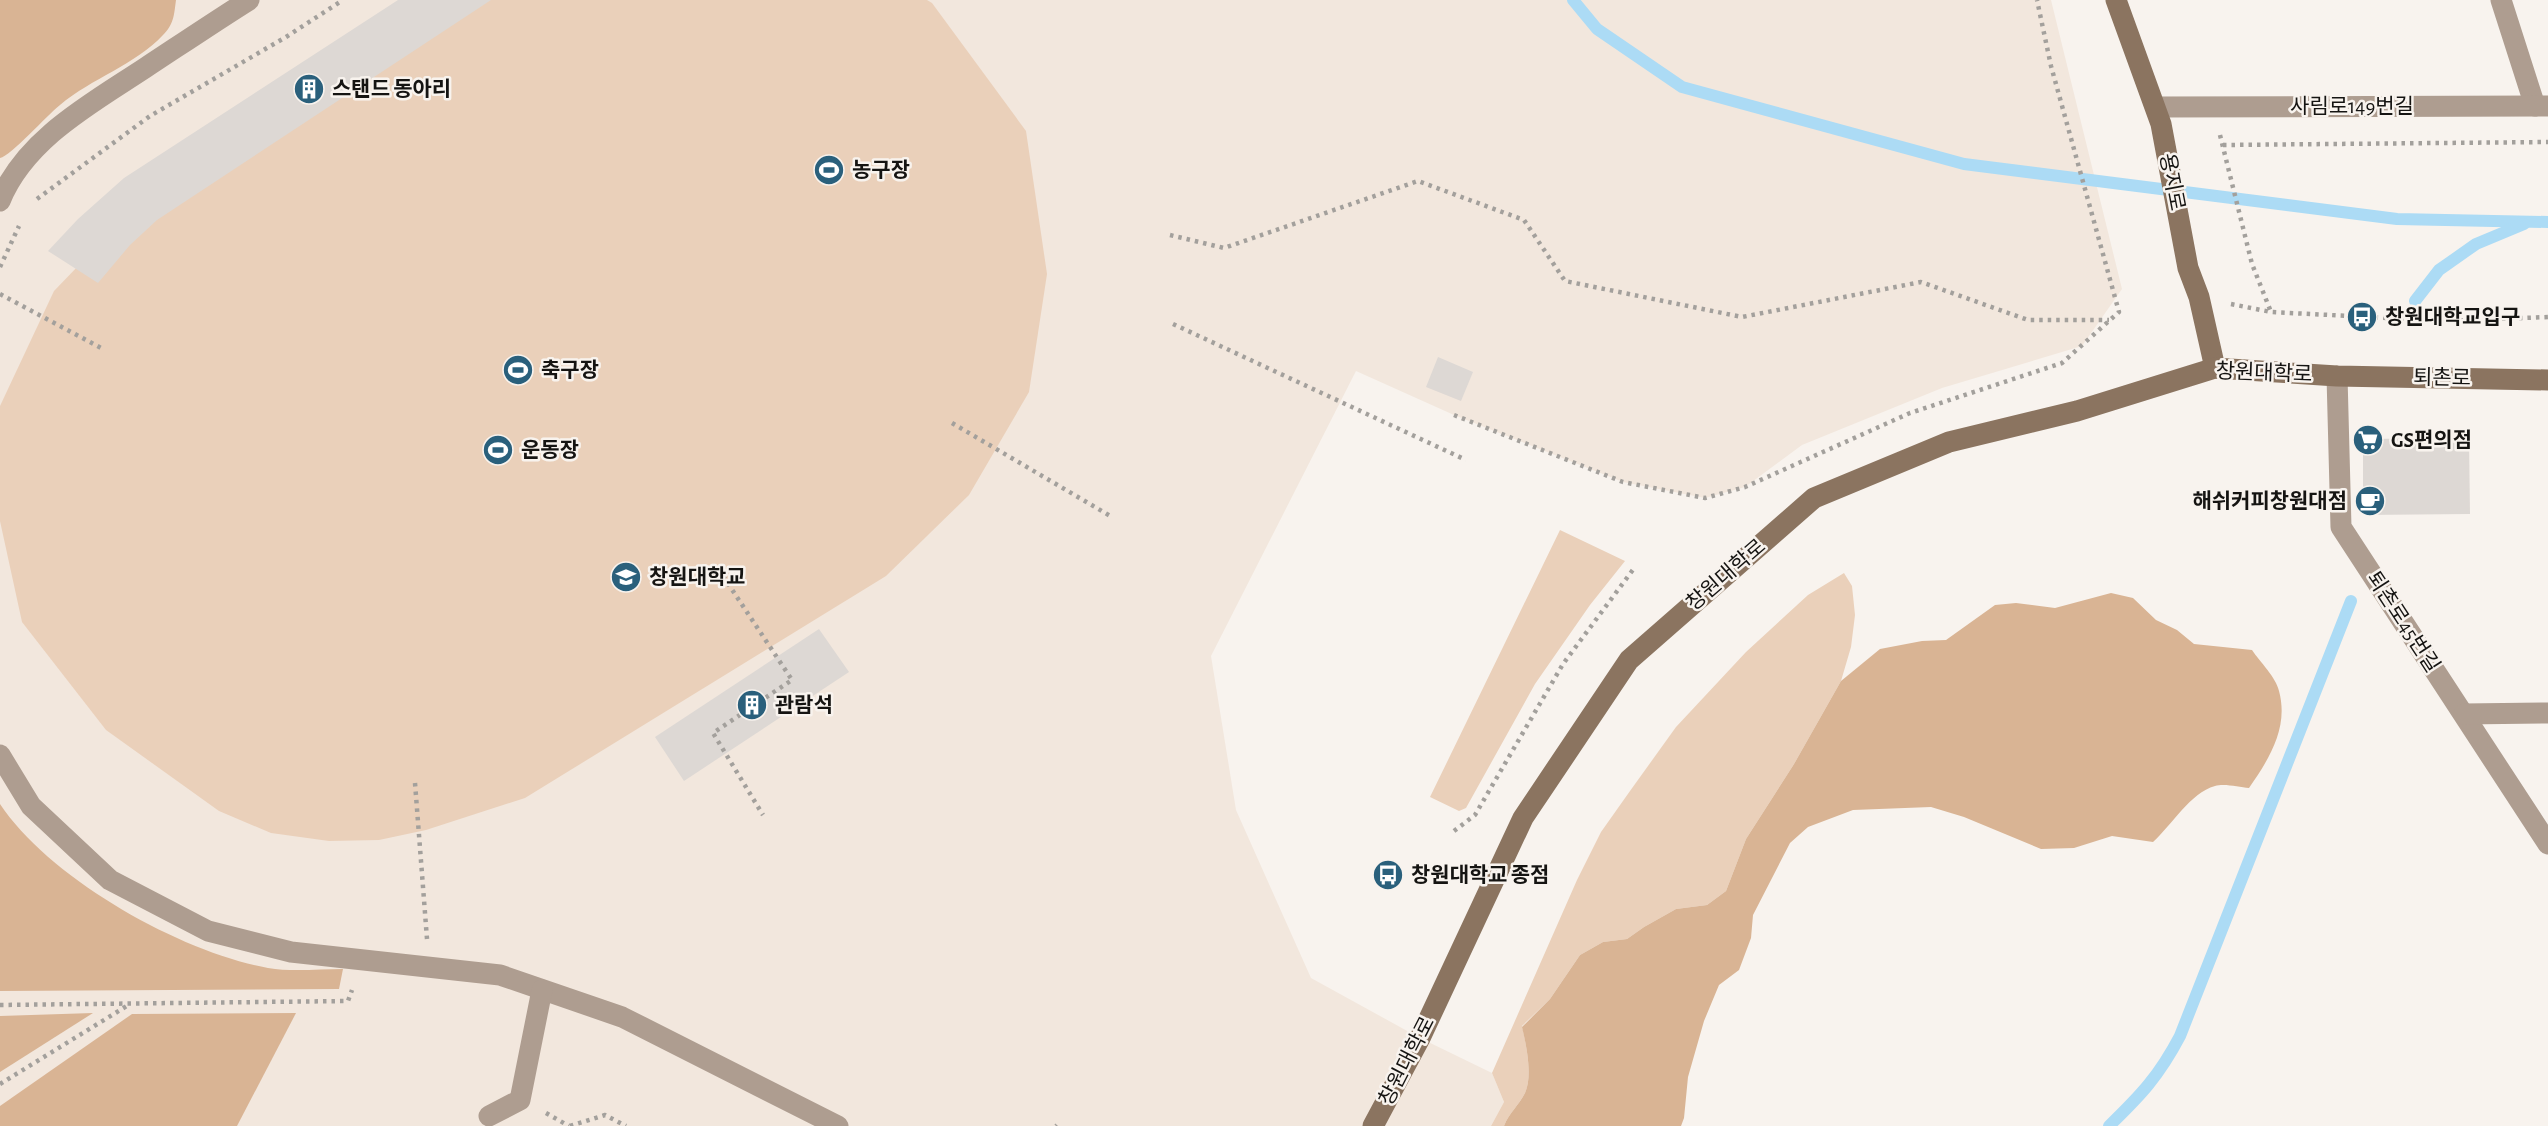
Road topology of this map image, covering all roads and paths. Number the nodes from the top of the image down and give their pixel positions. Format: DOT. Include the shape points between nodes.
graph roads {
  1 [pos="249,0"];
  2 [pos="343,0"];
  3 [pos="2037,0"];
  4 [pos="2116,0"];
  5 [pos="2501,0"];
  6 [pos="228,6"];
  7 [pos="2541,106"];
  8 [pos="2158,115"];
  9 [pos="2548,142"];
  10 [pos="2222,145"];
  11 [pos="2231,172"];
  12 [pos="0,201"];
  13 [pos="28,206"];
  14 [pos="23,218"];
  15 [pos="1170,235"];
  16 [pos="0,267"];
  17 [pos="0,294"];
  18 [pos="2199,297"];
  19 [pos="2271,312"];
  20 [pos="2548,317"];
  21 [pos="2110,320"];
  22 [pos="1173,324"];
  23 [pos="103,349"];
  24 [pos="2215,368"];
  25 [pos="2337,376"];
  26 [pos="2548,380"];
  27 [pos="1454,415"];
  28 [pos="951,423"];
  29 [pos="1466,460"];
  30 [pos="1112,517"];
  31 [pos="1635,567"];
  32 [pos="723,576"];
  33 [pos="2548,713"];
  34 [pos="2464,714"];
  35 [pos="0,755"];
  36 [pos="415,783"];
  37 [pos="763,815"];
  38 [pos="1454,831"];
  39 [pos="2548,844"];
  40 [pos="363,961"];
  41 [pos="429,967"];
  42 [pos="542,990"];
  43 [pos="132,1003"];
  44 [pos="0,1005"];
  45 [pos="0,1084"];
  46 [pos="489,1116"];
  47 [pos="570,1126"];
  48 [pos="626,1126"];
  49 [pos="838,1126"];
  50 [pos="1373,1126"];
  1 -- 6 [label="street"];
  2 -- 13 [label="path" via="150,116"];
  3 -- 21 [label="path" via="2119,312"];
  4 -- 8 [label="street, 용지로"];
  5 -- 7 [label="street"];
  6 -- 12 [label="street" via="76,113 30,154"];
  7 -- 8 [label="street, 사림로149번길"];
  8 -- 18 [label="street, 용지로" via="2188,268"];
  9 -- 10 [label="path"];
  11 -- 19 [label="path" via="2252,264"];
  14 -- 16 [label="path"];
  15 -- 21 [label="path" via="1224,248 1418,181 1524,220 1564,281 1742,317 1921,282 2028,320"];
  17 -- 23 [label="path"];
  18 -- 19 [label="path"];
  18 -- 24 [label="street, 용지로"];
  19 -- 20 [label="path" via="2448,321"];
  21 -- 27 [label="path" via="2062,363 1910,413 1745,487 1705,498 1623,481"];
  22 -- 29 [label="path"];
  24 -- 25 [label="street, 창원대학로"];
  24 -- 50 [label="street, 창원대학로" via="2077,411 1949,442 1814,498 1629,660 1523,818 1420,1038"];
  25 -- 26 [label="street, 퇴촌로"];
  25 -- 34 [label="street, 퇴촌로45번길" via="2341,527"];
  28 -- 30 [label="path"];
  31 -- 38 [label="path" via="1563,664 1475,815"];
  32 -- 37 [label="path" via="792,680 713,733"];
  33 -- 34 [label="street"];
  34 -- 39 [label="street, 퇴촌로45번길"];
  35 -- 40 [label="street" via="31,806 110,880 208,931 291,952"];
  36 -- 41 [label="path"];
  40 -- 41 [label="street"];
  40 -- 43 [label="path" via="348,1001"];
  41 -- 42 [label="street" via="500,975"];
  42 -- 46 [label="street" via="520,1100"];
  42 -- 49 [label="street" via="622,1017"];
  43 -- 44 [label="path"];
  43 -- 45 [label="path"];
  47 -- 48 [label="path" via="604,1115"];
}
